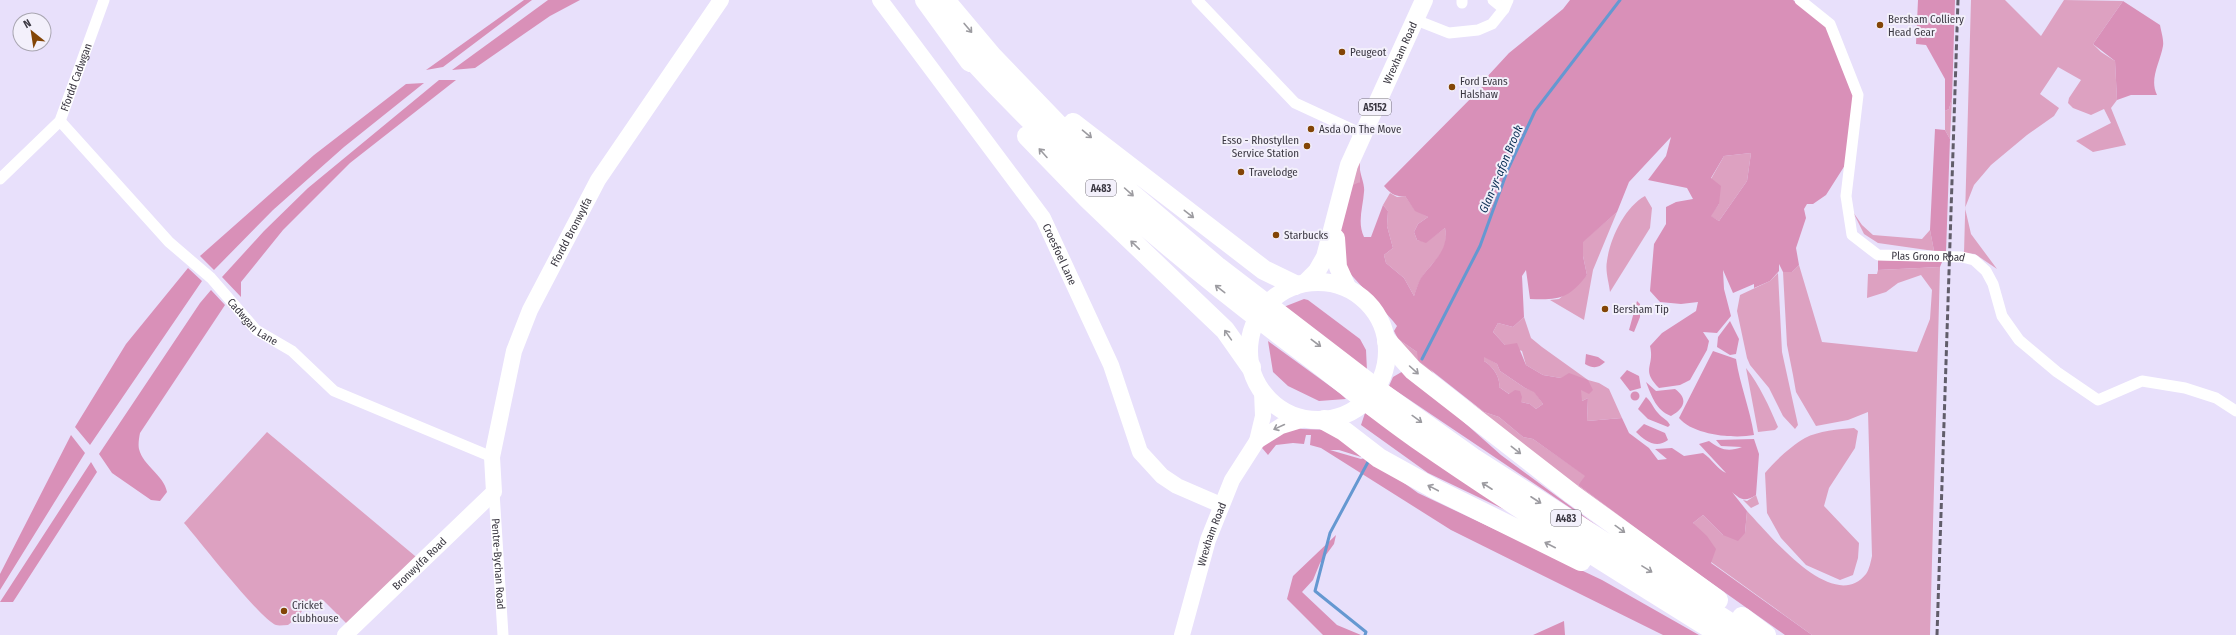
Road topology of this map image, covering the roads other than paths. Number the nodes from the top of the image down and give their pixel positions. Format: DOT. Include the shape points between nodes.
graph roads {
  1 [pos="104,0"];
  2 [pos="721,0"];
  3 [pos="880,0"];
  4 [pos="925,0"];
  5 [pos="945,0"];
  6 [pos="1197,0"];
  7 [pos="1424,0"];
  8 [pos="1493,0"];
  9 [pos="1800,0"];
  10 [pos="1506,4"];
  11 [pos="1416,20"];
  12 [pos="963,50"];
  13 [pos="992,56"];
  14 [pos="60,121"];
  15 [pos="1362,134"];
  16 [pos="0,179"];
  17 [pos="1336,218"];
  18 [pos="1300,284"];
  19 [pos="1347,287"];
  20 [pos="1256,307"];
  21 [pos="1387,341"];
  22 [pos="1250,367"];
  23 [pos="1262,392"];
  24 [pos="1381,402"];
  25 [pos="2236,411"];
  26 [pos="1304,419"];
  27 [pos="1324,420"];
  28 [pos="1257,441"];
  29 [pos="492,458"];
  30 [pos="494,492"];
  31 [pos="1221,505"];
  32 [pos="346,635"];
  33 [pos="503,635"];
  34 [pos="1182,635"];
  35 [pos="1721,635"];
  36 [pos="1749,635"];
  37 [pos="1766,635"];
  1 -- 14 [label="street, Ffordd Cadwgan"];
  2 -- 29 [label="main road, Ffordd Bronwylfa" via="598,180 530,310 514,351"];
  3 -- 31 [label="main road, Croesfoel Lane" via="1043,218 1111,365 1140,452 1162,476 1177,486"];
  4 -- 12 [label="highway, A483"];
  5 -- 13 [label="highway, A483, one-way"];
  6 -- 15 [label="street" via="1295,103"];
  7 -- 11 [label="main road, Wrexham Road / A5152"];
  8 -- 10 [label="street"];
  9 -- 25 [label="street, Plas Grono Road" via="1830,24 1858,95 1846,196 1852,234 1878,254 1962,257 1974,260 1986,271 1993,284 2002,316 2019,340 2057,372 2098,400 2142,381 2185,388 2216,398"];
  10 -- 11 [label="street" via="1492,24 1470,31 1449,33"];
  11 -- 15 [label="main road, Wrexham Road / A5152"];
  20 -- 12 [label="highway, A483, one-way" via="1156,237 1072,163 1006,98"];
  22 -- 12 [label="highway, one-way" via="1225,330 1047,158 999,105"];
  13 -- 18 [label="highway, one-way" via="1103,148 1207,228 1264,270"];
  13 -- 20 [label="highway, A483, one-way" via="1070,137"];
  14 -- 16 [label="street, Ffordd Cadwgan"];
  14 -- 29 [label="street, Cadwgan Lane" via="169,242 211,278 256,330 292,351 334,391"];
  15 -- 17 [label="main road, Wrexham Road / A5152" via="1349,164"];
  17 -- 18 [label="main road, Wrexham Road / A5152" via="1326,257 1317,272"];
  17 -- 19 [label="main road, Wrexham Road / A5152" via="1336,256 1341,277"];
  18 -- 19 [label="main road" via="1327,282"];
  18 -- 22 [label="main road" via="1271,300 1257,318 1248,350"];
  19 -- 21 [label="main road" via="1371,306 1380,319"];
  20 -- 24 [label="highway, A483"];
  21 -- 27 [label="main road" via="1387,364 1379,385 1365,402 1346,414"];
  21 -- 37 [label="highway, one-way" via="1413,370 1572,494"];
  22 -- 23 [label="main road"];
  23 -- 26 [label="main road" via="1280,409"];
  23 -- 28 [label="main road, Wrexham Road" via="1263,416"];
  35 -- 24 [label="highway, A483, one-way" via="1476,479"];
  24 -- 36 [label="highway, A483, one-way"];
  26 -- 27 [label="main road"];
  26 -- 28 [label="main road, Wrexham Road, one-way" via="1281,426"];
  35 -- 27 [label="highway, one-way" via="1551,545 1435,489 1379,458 1344,431"];
  28 -- 31 [label="main road, Wrexham Road" via="1232,480"];
  29 -- 30 [label="main road, Ffordd Bronwylfa"];
  30 -- 32 [label="main road, Bronwylfa Road"];
  30 -- 33 [label="street, Pentre-Bychan Road"];
  31 -- 34 [label="main road, Wrexham Road" via="1208,540"];
}
